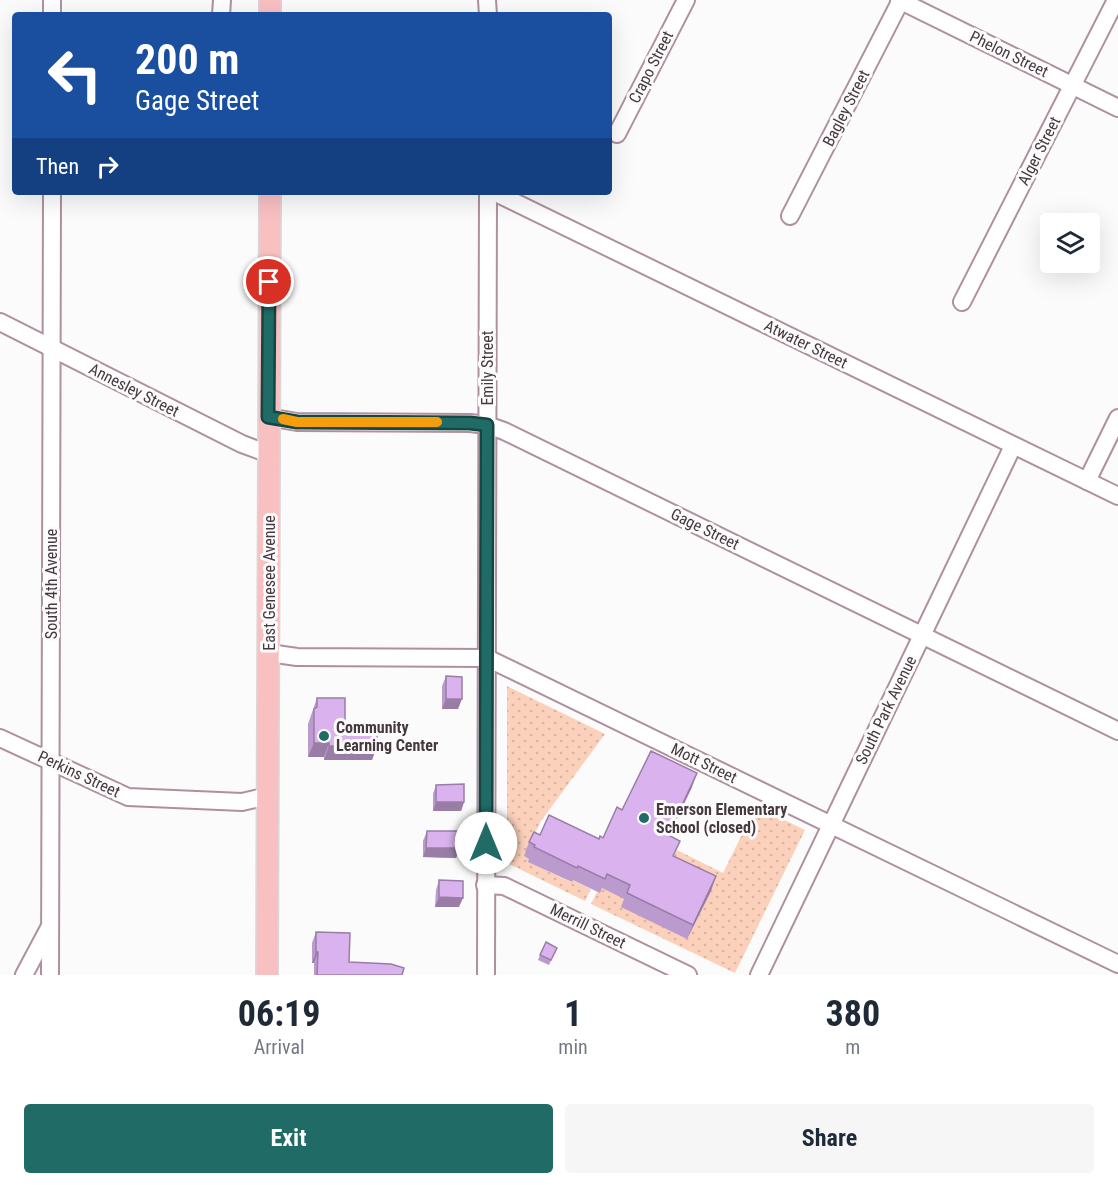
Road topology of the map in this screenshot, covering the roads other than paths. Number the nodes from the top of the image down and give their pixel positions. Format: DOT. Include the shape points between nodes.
graph roads {
  1 [pos="686,0"];
  2 [pos="900,0"];
  3 [pos="1116,0"];
  4 [pos="1072,85"];
  5 [pos="1118,108"];
  6 [pos="617,134"];
  7 [pos="52,195"];
  8 [pos="270,195"];
  9 [pos="488,195"];
  10 [pos="500,195"];
  11 [pos="790,216"];
  12 [pos="962,302"];
  13 [pos="0,322"];
  14 [pos="52,348"];
  15 [pos="268,417"];
  16 [pos="1118,417"];
  17 [pos="487,425"];
  18 [pos="1013,446"];
  19 [pos="269,454"];
  20 [pos="1087,481"];
  21 [pos="1118,496"];
  22 [pos="922,635"];
  23 [pos="269,653"];
  24 [pos="487,658"];
  25 [pos="1118,731"];
  26 [pos="0,738"];
  27 [pos="51,762"];
  28 [pos="268,796"];
  29 [pos="830,824"];
  30 [pos="485,885"];
  31 [pos="50,926"];
  32 [pos="1118,964"];
  33 [pos="24,975"];
  34 [pos="50,975"];
  35 [pos="267,975"];
  36 [pos="486,975"];
  37 [pos="688,975"];
  38 [pos="759,975"];
  1 -- 6 [label="street, Crapo Street"];
  2 -- 4 [label="street, Phelon Street"];
  2 -- 11 [label="street, Bagley Street"];
  3 -- 4 [label="street, Alger Street"];
  4 -- 5 [label="street, Phelon Street"];
  4 -- 12 [label="street, Alger Street"];
  7 -- 14 [label="street, South 4th Avenue"];
  8 -- 15 [label="main road, East Genesee Avenue"];
  9 -- 17 [label="street, Emily Street"];
  10 -- 18 [label="street, Atwater Street"];
  13 -- 14 [label="street, Annesley Street"];
  14 -- 19 [label="street, Annesley Street"];
  14 -- 27 [label="street, South 4th Avenue"];
  15 -- 17 [label="street, Gage Street" via="297,422"];
  15 -- 19 [label="main road, East Genesee Avenue"];
  16 -- 20 [label="street"];
  17 -- 22 [label="street, Gage Street"];
  17 -- 24 [label="street, Emily Street"];
  18 -- 20 [label="street, Atwater Street"];
  18 -- 22 [label="street, South Park Avenue"];
  19 -- 23 [label="main road, East Genesee Avenue"];
  20 -- 21 [label="street, Atwater Street"];
  22 -- 25 [label="street, Gage Street"];
  22 -- 29 [label="street, South Park Avenue"];
  23 -- 24 [label="street, Mott Street" via="297,657"];
  23 -- 28 [label="main road, East Genesee Avenue"];
  24 -- 29 [label="street, Mott Street"];
  24 -- 30 [label="street, Emily Street"];
  26 -- 27 [label="street, Perkins Street"];
  27 -- 28 [label="street, Perkins Street" via="128,797 242,801"];
  27 -- 31 [label="street, South 4th Avenue"];
  28 -- 35 [label="main road, East Genesee Avenue"];
  29 -- 32 [label="street, Mott Street"];
  29 -- 38 [label="street, South Park Avenue"];
  30 -- 36 [label="street, Emily Street"];
  30 -- 37 [label="street, Merrill Street" via="504,886"];
  31 -- 33 [label="street"];
  31 -- 34 [label="street, South 4th Avenue"];
}
